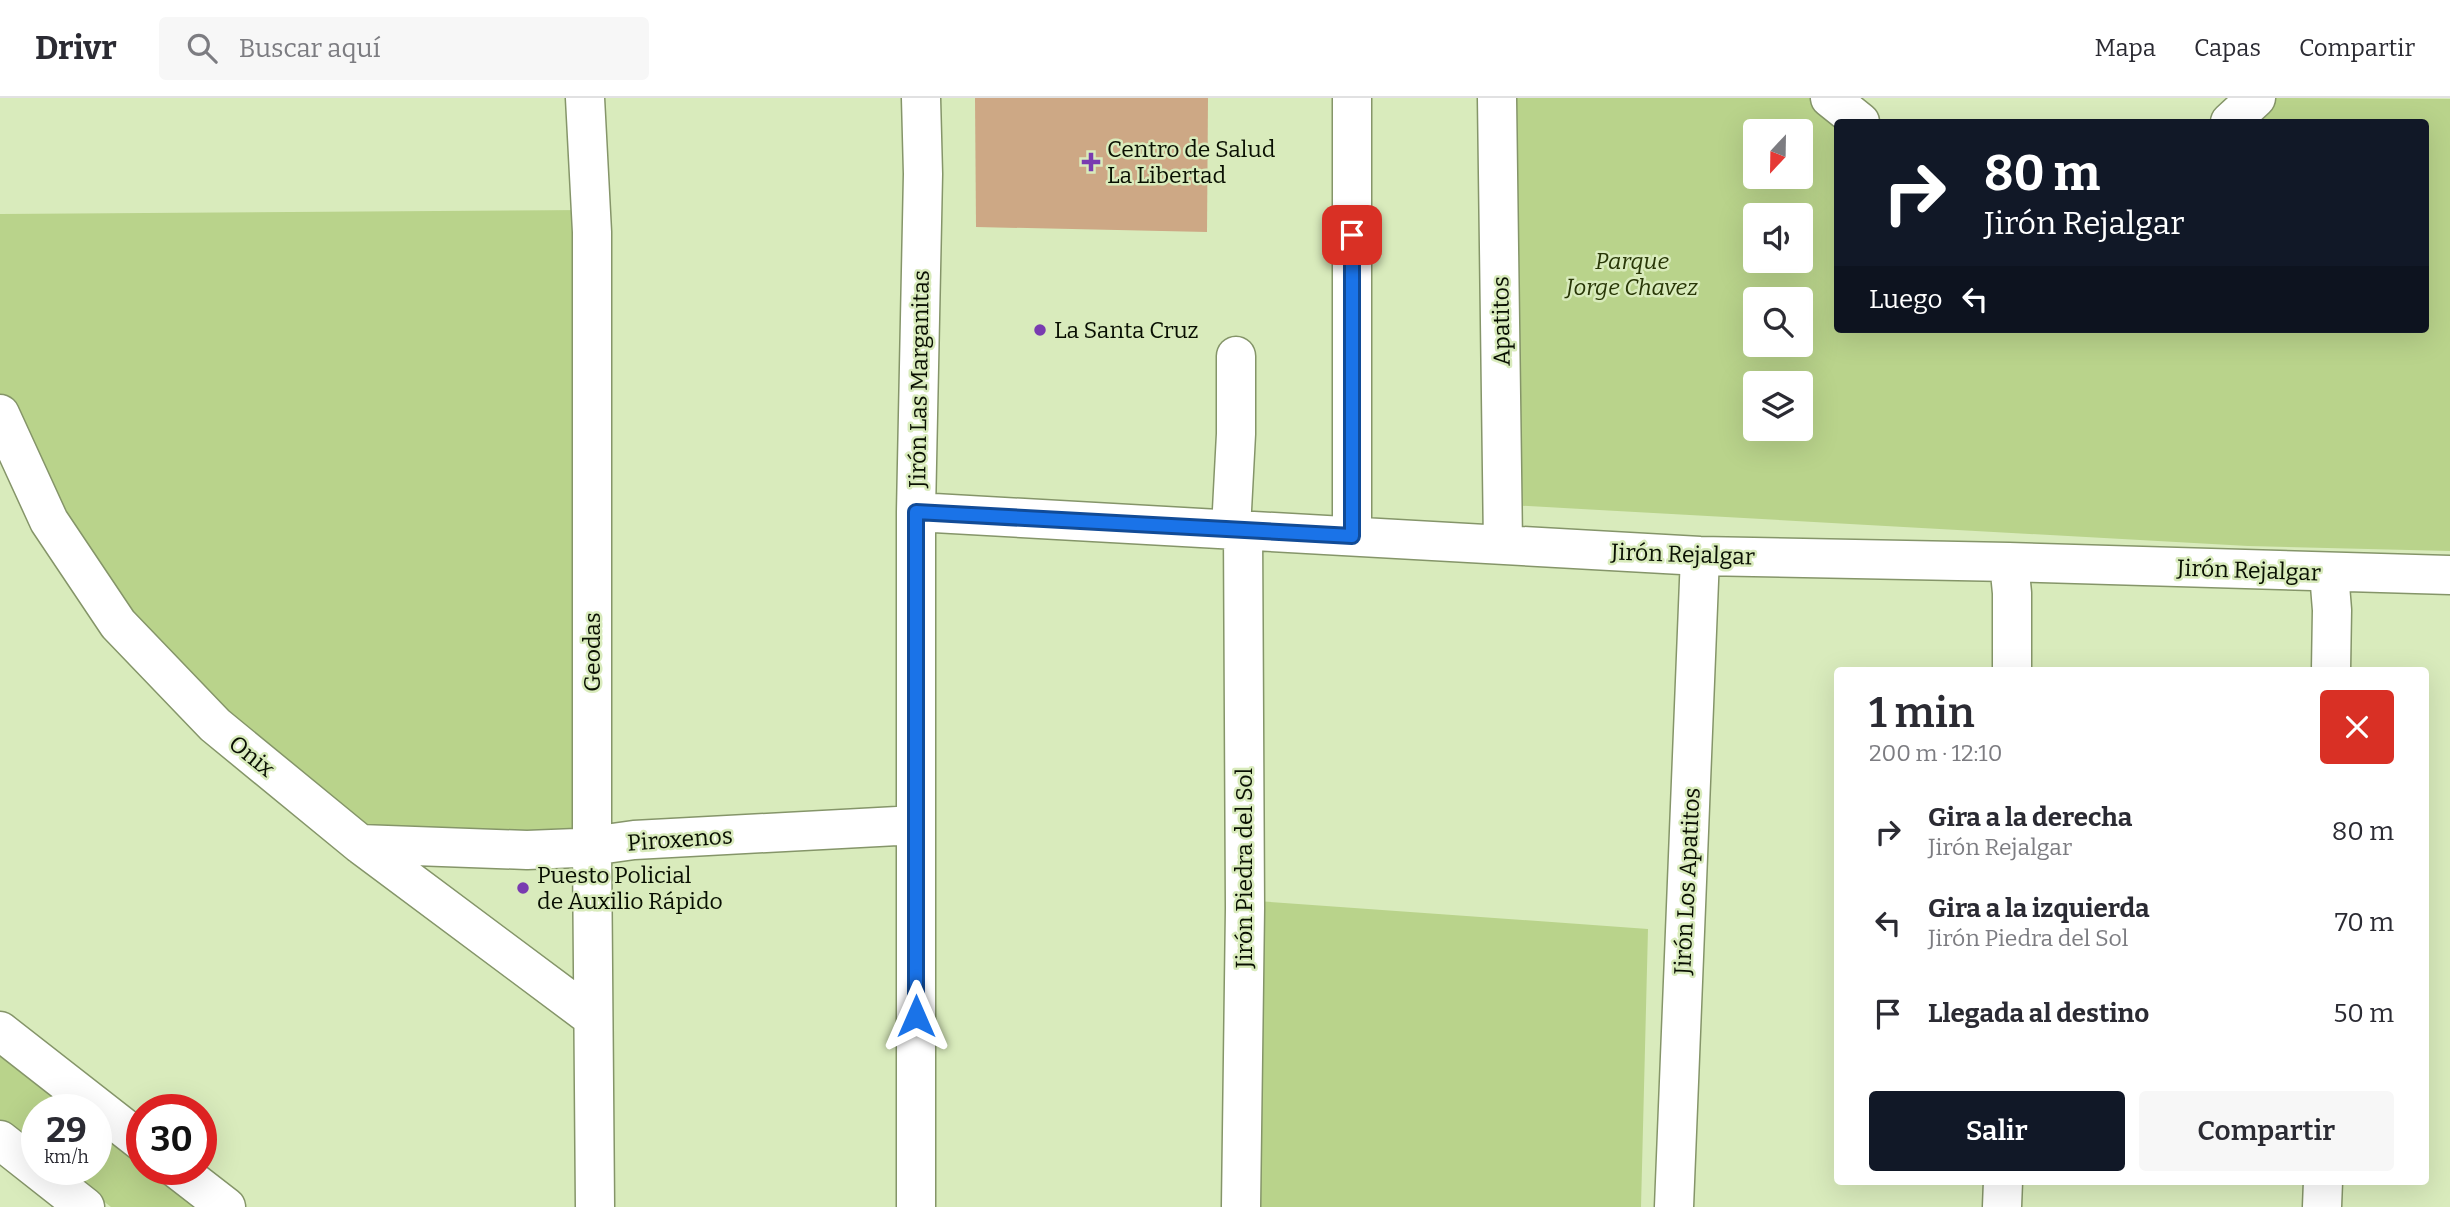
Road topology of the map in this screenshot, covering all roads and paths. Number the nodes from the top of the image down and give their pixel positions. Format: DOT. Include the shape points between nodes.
graph roads {
  1 [pos="585,98"];
  2 [pos="921,98"];
  3 [pos="1352,98"];
  4 [pos="1497,98"];
  5 [pos="1830,98"];
  6 [pos="2256,98"];
  7 [pos="1856,119"];
  8 [pos="2233,119"];
  9 [pos="1236,356"];
  10 [pos="0,414"];
  11 [pos="916,512"];
  12 [pos="1237,529"];
  13 [pos="1352,536"];
  14 [pos="1503,545"];
  15 [pos="1700,556"];
  16 [pos="2009,562"];
  17 [pos="2329,573"];
  18 [pos="2450,575"];
  19 [pos="2012,667"];
  20 [pos="2331,667"];
  21 [pos="916,825"];
  22 [pos="360,844"];
  23 [pos="592,848"];
  24 [pos="593,1018"];
  25 [pos="0,1031"];
  26 [pos="126,1129"];
  27 [pos="0,1140"];
  28 [pos="198,1185"];
  29 [pos="2003,1185"];
  30 [pos="2323,1185"];
  31 [pos="85,1207"];
  32 [pos="226,1207"];
  33 [pos="596,1207"];
  34 [pos="916,1207"];
  35 [pos="1241,1207"];
  36 [pos="1674,1207"];
  37 [pos="2002,1207"];
  38 [pos="2322,1207"];
  1 -- 23 [label="street, Geodas" via="592,232"];
  2 -- 11 [label="street, Jirón Las Marganitas"];
  3 -- 13 [label="street"];
  4 -- 14 [label="street, Apatitos"];
  5 -- 7 [label="street"];
  6 -- 8 [label="street"];
  9 -- 12 [label="street, Jirón Piedra del Sol"];
  10 -- 22 [label="street, Onix" via="49,520 118,624 215,725"];
  11 -- 12 [label="street, Jirón Rejalgar"];
  11 -- 21 [label="street, Jirón Las Marganitas"];
  12 -- 13 [label="street, Jirón Rejalgar"];
  12 -- 35 [label="street, Jirón Piedra del Sol" via="1245,908"];
  13 -- 14 [label="street, Jirón Rejalgar"];
  14 -- 15 [label="street, Jirón Rejalgar"];
  15 -- 16 [label="street, Jirón Rejalgar"];
  15 -- 36 [label="street, Jirón Los Apatitos"];
  16 -- 17 [label="street, Jirón Rejalgar"];
  16 -- 19 [label="street"];
  17 -- 18 [label="street, Jirón Rejalgar"];
  17 -- 20 [label="street"];
  21 -- 23 [label="street, Piroxenos" via="634,840"];
  21 -- 34 [label="street, Jirón Las Marganitas"];
  22 -- 23 [label="street, Piroxenos"];
  22 -- 24 [label="street, Onix"];
  23 -- 24 [label="street, Geodas"];
  24 -- 33 [label="street, Geodas"];
  25 -- 26 [label="street"];
  27 -- 31 [label="street"];
  28 -- 32 [label="street"];
  29 -- 37 [label="street"];
  30 -- 38 [label="street"];
}
